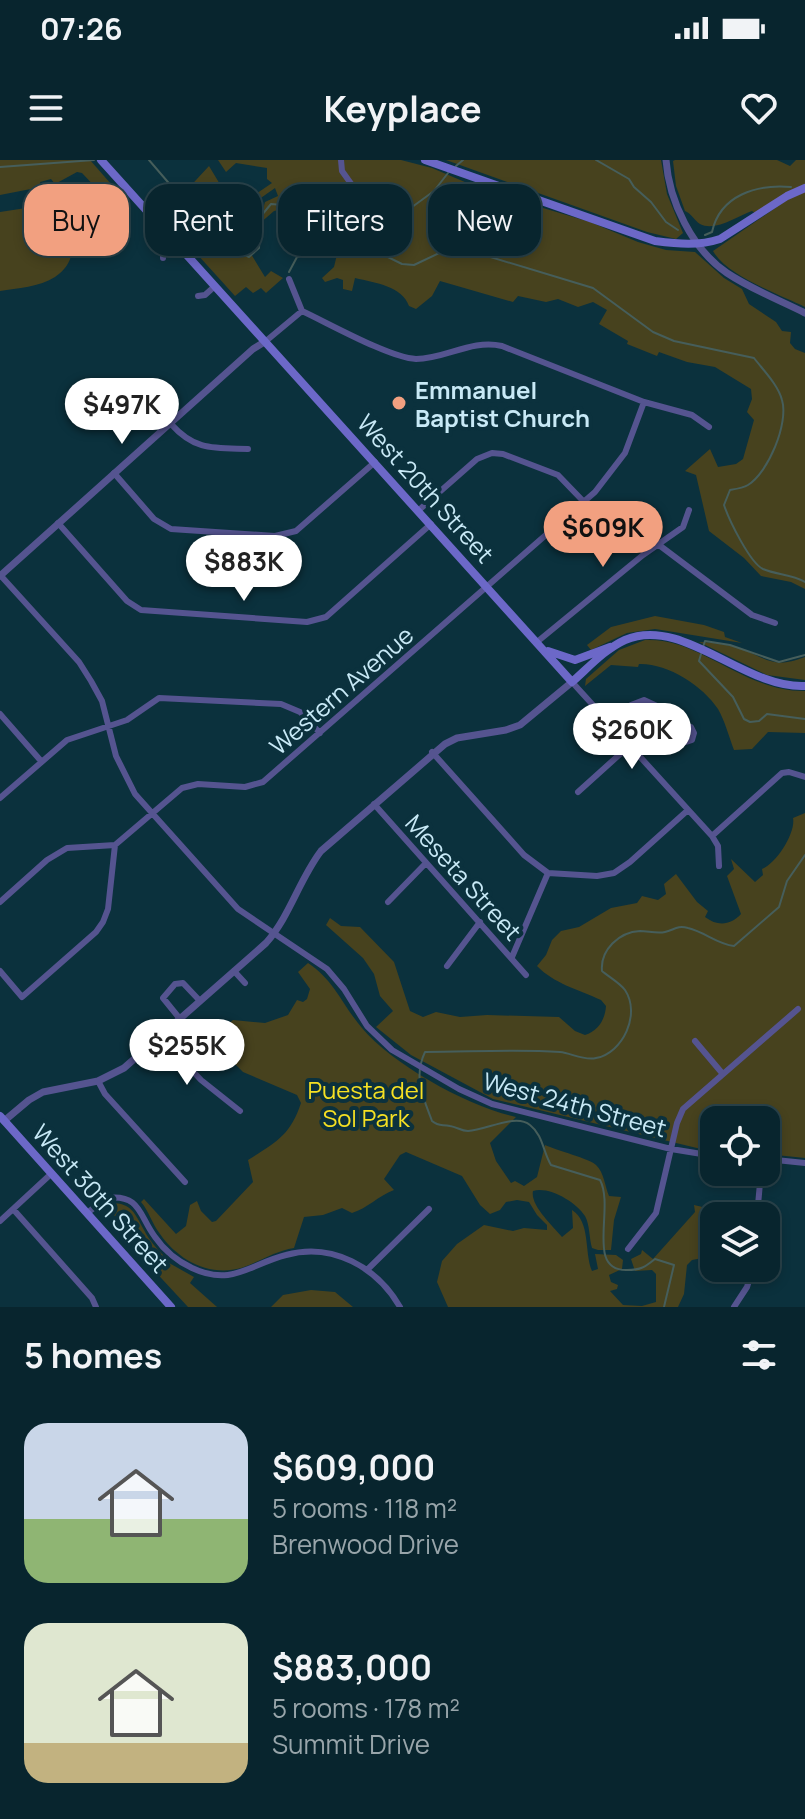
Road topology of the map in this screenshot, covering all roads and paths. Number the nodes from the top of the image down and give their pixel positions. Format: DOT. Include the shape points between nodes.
graph roads {
  1 [pos="341,160"];
  2 [pos="425,160"];
  3 [pos="666,160"];
  4 [pos="105,161"];
  5 [pos="351,184"];
  6 [pos="805,188"];
  7 [pos="145,207"];
  8 [pos="698,244"];
  9 [pos="188,256"];
  10 [pos="289,279"];
  11 [pos="215,286"];
  12 [pos="198,296"];
  13 [pos="302,311"];
  14 [pos="805,313"];
  15 [pos="266,341"];
  16 [pos="644,402"];
  17 [pos="171,424"];
  18 [pos="709,427"];
  19 [pos="248,449"];
  20 [pos="375,462"];
  21 [pos="114,473"];
  22 [pos="584,502"];
  23 [pos="419,510"];
  24 [pos="689,510"];
  25 [pos="58,523"];
  26 [pos="431,524"];
  27 [pos="659,545"];
  28 [pos="0,576"];
  29 [pos="487,586"];
  30 [pos="775,623"];
  31 [pos="621,641"];
  32 [pos="540,645"];
  33 [pos="572,682"];
  34 [pos="805,686"];
  35 [pos="0,714"];
  36 [pos="609,724"];
  37 [pos="108,726"];
  38 [pos="681,729"];
  39 [pos="320,733"];
  40 [pos="629,746"];
  41 [pos="432,752"];
  42 [pos="41,761"];
  43 [pos="805,777"];
  44 [pos="578,792"];
  45 [pos="0,798"];
  46 [pos="374,804"];
  47 [pos="688,810"];
  48 [pos="152,813"];
  49 [pos="714,839"];
  50 [pos="115,845"];
  51 [pos="426,863"];
  52 [pos="719,866"];
  53 [pos="548,873"];
  54 [pos="0,902"];
  55 [pos="388,902"];
  56 [pos="480,922"];
  57 [pos="275,933"];
  58 [pos="512,957"];
  59 [pos="447,966"];
  60 [pos="0,971"];
  61 [pos="234,971"];
  62 [pos="526,975"];
  63 [pos="245,983"];
  64 [pos="200,1001"];
  65 [pos="798,1009"];
  66 [pos="180,1019"];
  67 [pos="160,1036"];
  68 [pos="695,1041"];
  69 [pos="722,1073"];
  70 [pos="98,1081"];
  71 [pos="240,1111"];
  72 [pos="1,1120"];
  73 [pos="671,1149"];
  74 [pos="700,1154"];
  75 [pos="780,1160"];
  76 [pos="805,1163"];
  77 [pos="52,1173"];
  78 [pos="185,1182"];
  79 [pos="13,1209"];
  80 [pos="429,1209"];
  81 [pos="87,1213"];
  82 [pos="0,1221"];
  83 [pos="628,1249"];
  84 [pos="367,1270"];
  85 [pos="749,1282"];
  86 [pos="96,1307"];
  87 [pos="171,1307"];
  88 [pos="400,1307"];
  89 [pos="734,1307"];
  1 -- 5 [label="street"];
  2 -- 8 [label="main road" via="655,241"];
  3 -- 8 [label="street" via="674,201"];
  4 -- 7 [label="main road, West 20th Street"];
  6 -- 8 [label="main road" via="729,234"];
  8 -- 14 [label="street" via="726,273"];
  9 -- 11 [label="main road, West 20th Street"];
  10 -- 13 [label="street"];
  11 -- 12 [label="street"];
  11 -- 15 [label="main road, West 20th Street"];
  13 -- 15 [label="street"];
  13 -- 16 [label="street" via="401,356 430,358 490,343"];
  15 -- 17 [label="street"];
  15 -- 20 [label="main road, West 20th Street"];
  16 -- 18 [label="street" via="692,415"];
  16 -- 22 [label="street, Western Avenue" via="619,462"];
  17 -- 19 [label="street" via="198,446"];
  17 -- 21 [label="street"];
  20 -- 21 [label="street" via="296,531 275,536 165,527"];
  20 -- 23 [label="main road, West 20th Street"];
  21 -- 25 [label="street"];
  22 -- 23 [label="street" via="558,475 492,453 477,459"];
  22 -- 29 [label="street, Western Avenue"];
  23 -- 26 [label="main road, West 20th Street"];
  24 -- 27 [label="street" via="683,527"];
  25 -- 26 [label="street" via="141,610 307,622 326,617"];
  25 -- 28 [label="street"];
  26 -- 29 [label="main road, West 20th Street"];
  27 -- 30 [label="street" via="752,615"];
  27 -- 32 [label="street"];
  28 -- 37 [label="street, West 24th Street" via="79,662 102,701"];
  29 -- 32 [label="main road, West 20th Street"];
  29 -- 39 [label="street, Western Avenue"];
  31 -- 32 [label="main road" via="575,660"];
  31 -- 33 [label="main road"];
  31 -- 34 [label="main road" via="649,634 669,637 776,684"];
  32 -- 33 [label="main road, West 20th Street"];
  33 -- 36 [label="street, West 20th Street"];
  33 -- 41 [label="street" via="520,725 457,738"];
  35 -- 42 [label="street"];
  36 -- 38 [label="street" via="644,700"];
  36 -- 40 [label="street, West 20th Street"];
  37 -- 39 [label="street" via="127,720 155,699 174,697 288,706"];
  37 -- 42 [label="street" via="67,740"];
  37 -- 48 [label="street, West 24th Street" via="125,777"];
  39 -- 48 [label="street, Western Avenue" via="263,782 182,788"];
  40 -- 44 [label="street"];
  40 -- 47 [label="street, West 20th Street"];
  41 -- 46 [label="street"];
  41 -- 53 [label="street" via="524,855"];
  42 -- 45 [label="street"];
  43 -- 49 [label="street" via="782,773"];
  46 -- 51 [label="street, Meseta Street"];
  46 -- 57 [label="street" via="313,862"];
  47 -- 49 [label="street, West 20th Street"];
  47 -- 53 [label="street" via="614,873"];
  48 -- 50 [label="street, Western Avenue"];
  48 -- 57 [label="street, West 24th Street" via="231,903"];
  49 -- 52 [label="street"];
  50 -- 54 [label="street" via="56,853"];
  50 -- 60 [label="street" via="108,909 96,932 22,997"];
  51 -- 55 [label="street"];
  51 -- 56 [label="street, Meseta Street"];
  53 -- 58 [label="street"];
  56 -- 58 [label="street, Meseta Street"];
  56 -- 59 [label="street"];
  57 -- 61 [label="street"];
  57 -- 73 [label="street, West 24th Street" via="327,969 382,1042 413,1064 506,1109"];
  58 -- 62 [label="street, Meseta Street"];
  61 -- 63 [label="street"];
  61 -- 64 [label="street"];
  64 -- 66 [label="street"];
  64 -- 66 [label="street" via="183,983 175,984 163,998"];
  65 -- 69 [label="street"];
  66 -- 67 [label="street"];
  67 -- 70 [label="street" via="124,1068"];
  67 -- 71 [label="street" via="201,1080"];
  68 -- 69 [label="street"];
  69 -- 73 [label="street" via="683,1109"];
  70 -- 72 [label="street" via="50,1089"];
  70 -- 78 [label="street"];
  72 -- 77 [label="main road, West 30th Street"];
  73 -- 74 [label="street, West 24th Street"];
  73 -- 83 [label="street" via="656,1213"];
  75 -- 76 [label="street"];
  77 -- 79 [label="street"];
  77 -- 81 [label="main road, West 30th Street"];
  79 -- 82 [label="street"];
  79 -- 86 [label="street"];
  80 -- 84 [label="street"];
  81 -- 84 [label="street" via="105,1199 128,1200 166,1250 204,1273 240,1273 287,1254 312,1252 335,1255"];
  81 -- 87 [label="main road, West 30th Street"];
  84 -- 88 [label="street"];
  85 -- 89 [label="street"];
}
